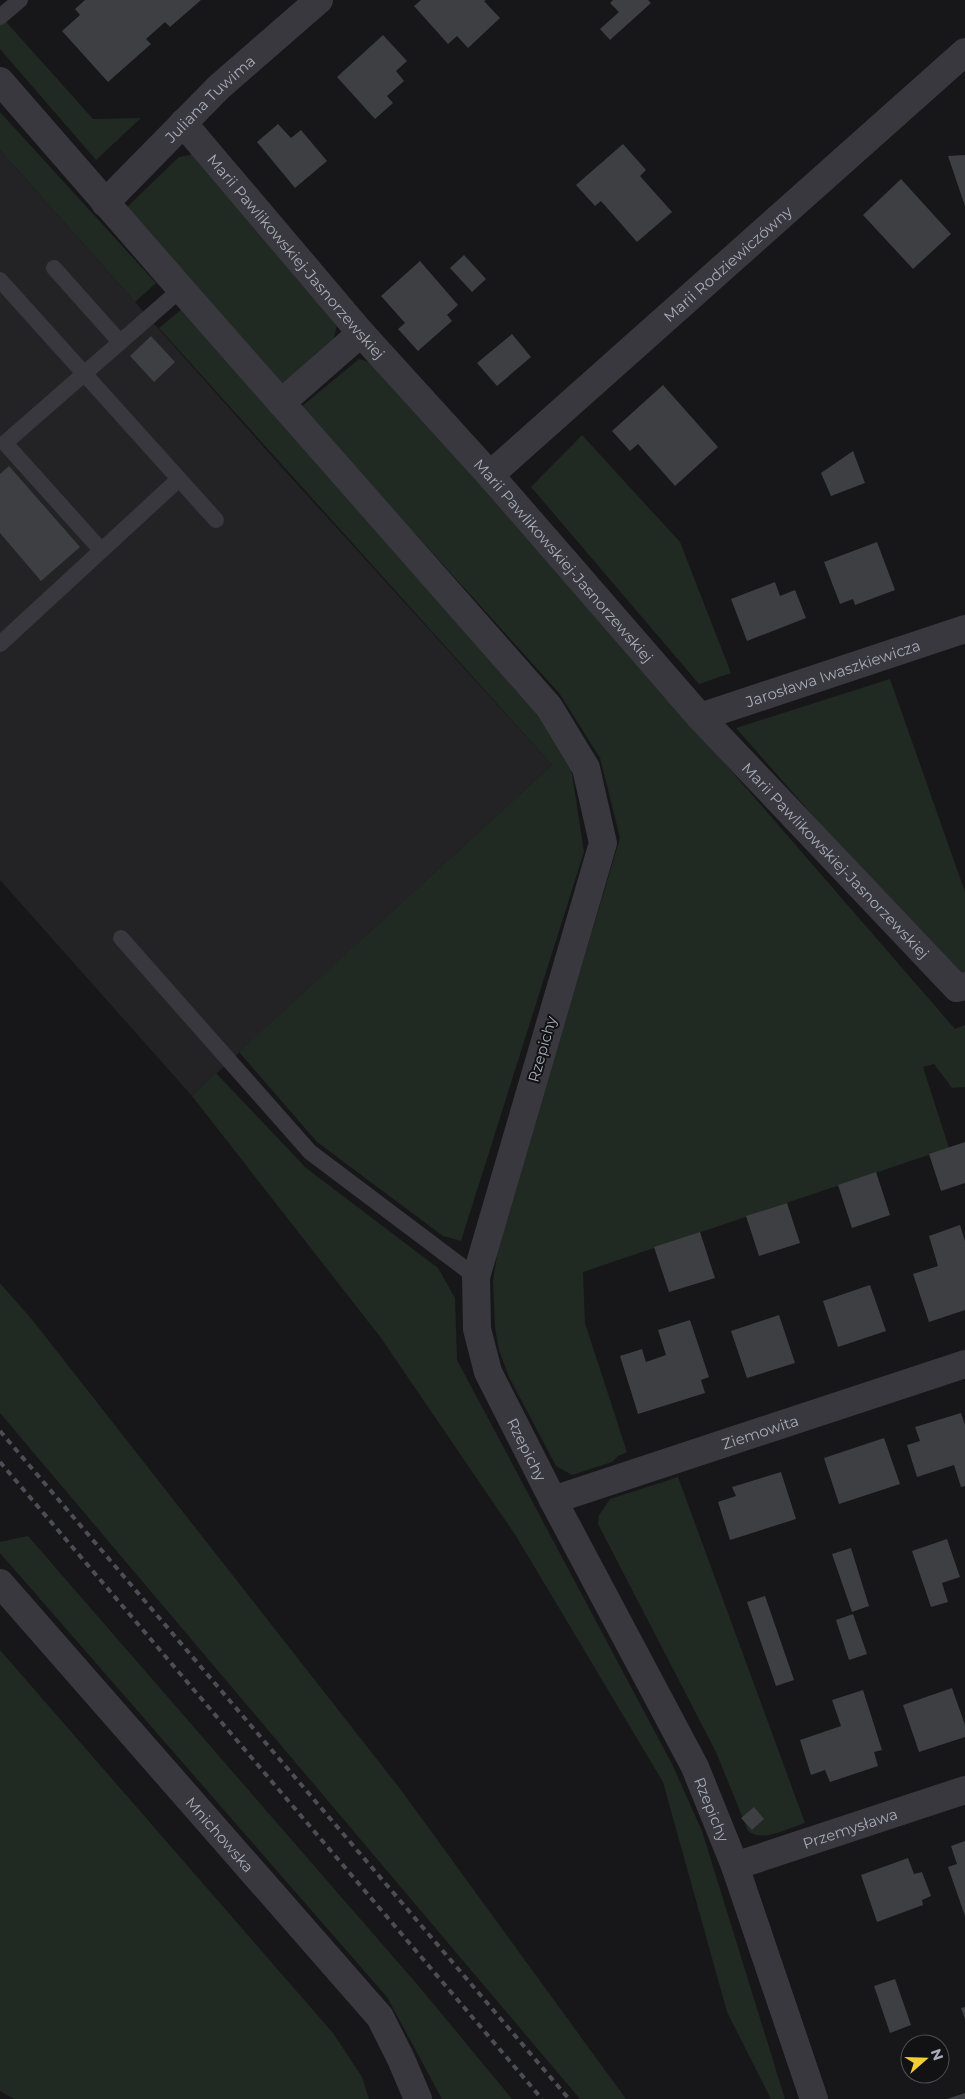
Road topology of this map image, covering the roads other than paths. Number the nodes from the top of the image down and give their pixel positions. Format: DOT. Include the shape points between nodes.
graph roads {
  1 [pos="20,0"];
  2 [pos="319,0"];
  3 [pos="0,17"];
  4 [pos="965,52"];
  5 [pos="0,81"];
  6 [pos="183,123"];
  7 [pos="106,203"];
  8 [pos="54,268"];
  9 [pos="0,280"];
  10 [pos="181,290"];
  11 [pos="361,333"];
  12 [pos="120,342"];
  13 [pos="84,373"];
  14 [pos="281,403"];
  15 [pos="490,475"];
  16 [pos="179,480"];
  17 [pos="216,520"];
  18 [pos="101,550"];
  19 [pos="965,629"];
  20 [pos="0,644"];
  21 [pos="700,717"];
  22 [pos="121,938"];
  23 [pos="961,987"];
  24 [pos="476,1277"];
  25 [pos="965,1364"];
  26 [pos="553,1500"];
  27 [pos="0,1583"];
  28 [pos="965,1790"];
  29 [pos="735,1866"];
  30 [pos="418,2099"];
  31 [pos="814,2099"];
  1 -- 3 [label="lane"];
  2 -- 6 [label="street, Juliana Tuwima" via="219,87"];
  4 -- 15 [label="street, Marii Rodziewiczówny"];
  5 -- 7 [label="street"];
  6 -- 7 [label="street, Juliana Tuwima"];
  6 -- 11 [label="street, Marii Pawlikowskiej-Jasnorzewskiej"];
  7 -- 10 [label="street"];
  8 -- 12 [label="lane"];
  9 -- 13 [label="lane"];
  10 -- 12 [label="lane"];
  10 -- 14 [label="street"];
  11 -- 14 [label="street"];
  11 -- 15 [label="street, Marii Pawlikowskiej-Jasnorzewskiej"];
  12 -- 13 [label="lane"];
  13 -- 16 [label="lane"];
  13 -- 18 [label="lane" via="5,443"];
  14 -- 24 [label="street, Rzepichy" via="549,707 586,768 603,843"];
  15 -- 21 [label="street, Marii Pawlikowskiej-Jasnorzewskiej"];
  16 -- 17 [label="lane"];
  16 -- 18 [label="lane"];
  18 -- 20 [label="lane"];
  19 -- 21 [label="street, Jarosława Iwaszkiewicza"];
  21 -- 23 [label="street, Marii Pawlikowskiej-Jasnorzewskiej"];
  22 -- 24 [label="lane" via="310,1152"];
  24 -- 26 [label="street, Rzepichy" via="477,1329 488,1372"];
  25 -- 26 [label="street, Ziemowita"];
  26 -- 29 [label="street, Rzepichy" via="695,1767"];
  27 -- 30 [label="street, Mnichowska" via="380,2017"];
  28 -- 29 [label="street, Przemysława"];
  29 -- 31 [label="street, Rzepichy"];
}
